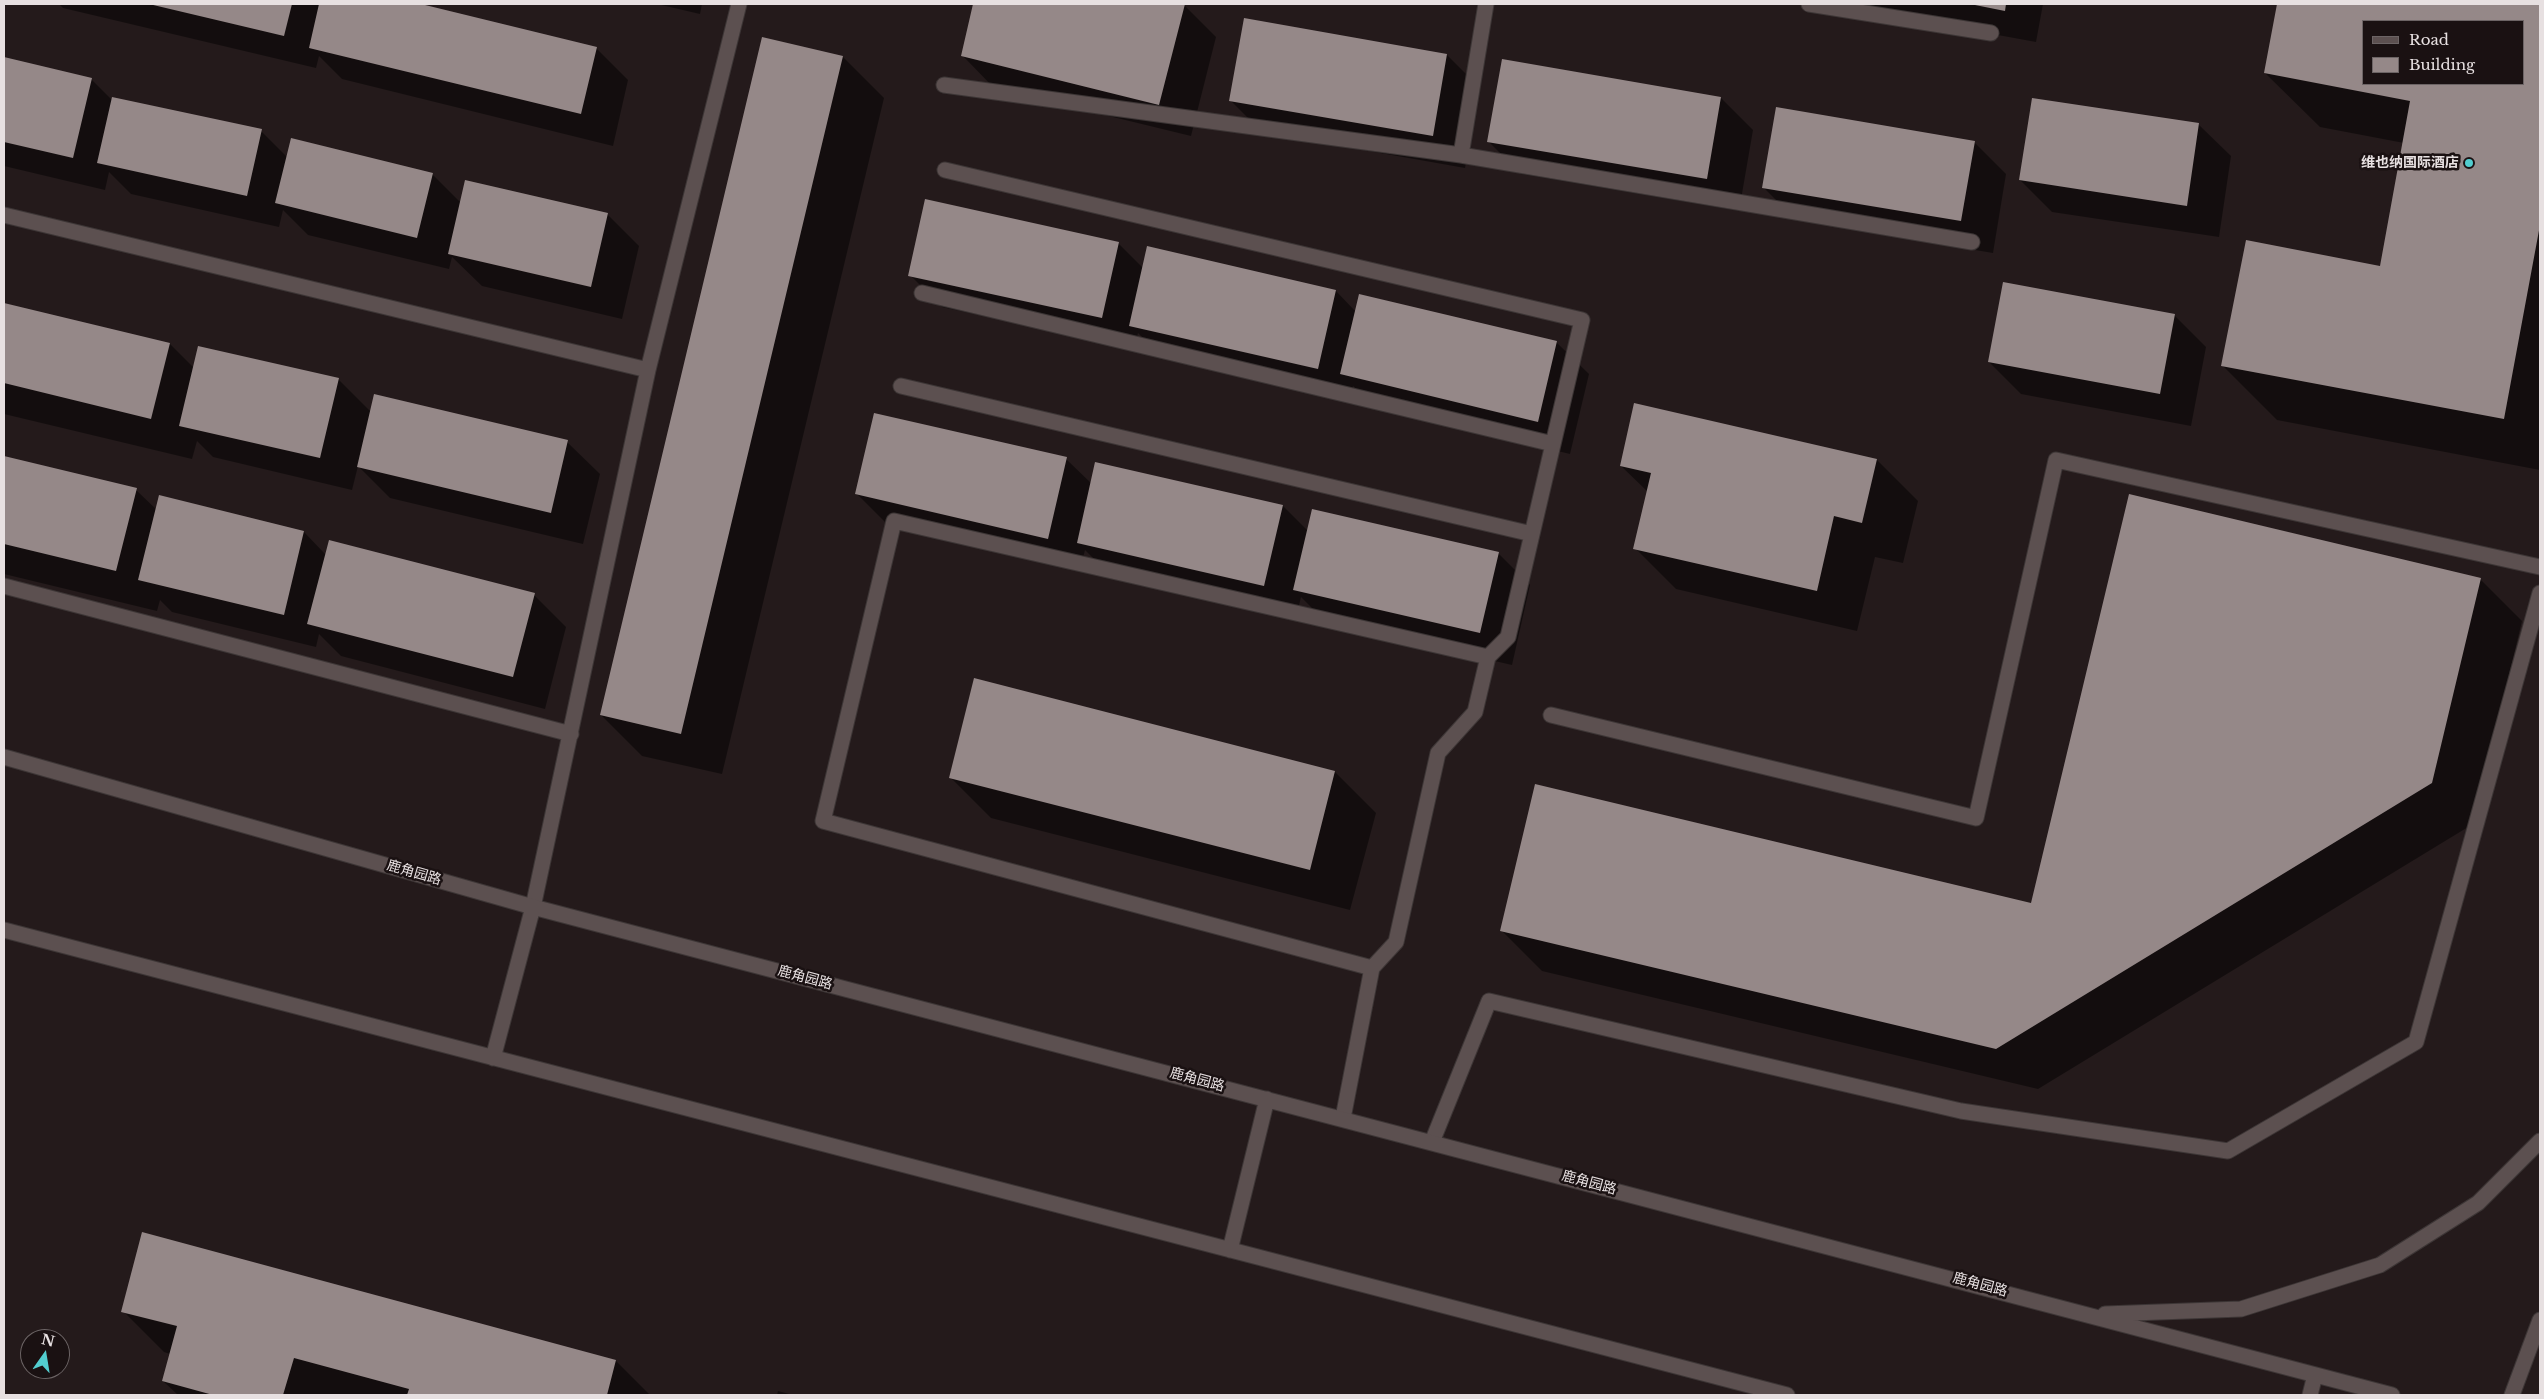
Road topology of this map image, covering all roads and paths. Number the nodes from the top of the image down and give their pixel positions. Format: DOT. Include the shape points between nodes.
graph roads {
  1 [pos="740,4"];
  2 [pos="1486,4"];
  3 [pos="1809,4"];
  4 [pos="1990,33"];
  5 [pos="944,85"];
  6 [pos="1461,155"];
  7 [pos="945,170"];
  8 [pos="4,215"];
  9 [pos="1972,242"];
  10 [pos="922,293"];
  11 [pos="648,370"];
  12 [pos="901,386"];
  13 [pos="1553,444"];
  14 [pos="1532,534"];
  15 [pos="2540,567"];
  16 [pos="4,586"];
  17 [pos="2540,593"];
  18 [pos="1488,657"];
  19 [pos="1551,715"];
  20 [pos="571,734"];
  21 [pos="4,757"];
  22 [pos="533,907"];
  23 [pos="4,930"];
  24 [pos="1372,968"];
  25 [pos="493,1058"];
  26 [pos="1267,1099"];
  27 [pos="1343,1118"];
  28 [pos="2540,1141"];
  29 [pos="1432,1142"];
  30 [pos="1230,1250"];
  31 [pos="2090,1314"];
  32 [pos="2540,1320"];
  33 [pos="2315,1375"];
  34 [pos="1787,1395"];
  35 [pos="2310,1395"];
  36 [pos="2392,1395"];
  37 [pos="2512,1395"];
  1 -- 11 [label="street"];
  2 -- 6 [label="street"];
  3 -- 4 [label="street"];
  5 -- 6 [label="street"];
  6 -- 9 [label="street"];
  7 -- 13 [label="street" via="1582,320"];
  8 -- 11 [label="street"];
  10 -- 13 [label="street"];
  11 -- 20 [label="street"];
  12 -- 14 [label="street"];
  13 -- 14 [label="street"];
  14 -- 18 [label="street" via="1508,637"];
  15 -- 19 [label="street" via="2056,460 1976,818"];
  16 -- 20 [label="street"];
  17 -- 29 [label="street" via="2416,1042 2228,1151 1961,1111 1489,1001"];
  18 -- 24 [label="street" via="1475,712 1438,753 1396,942"];
  18 -- 24 [label="street" via="894,521 823,821"];
  20 -- 22 [label="street"];
  21 -- 22 [label="street, 鹿角园路"];
  22 -- 25 [label="street"];
  22 -- 26 [label="street, 鹿角园路"];
  23 -- 25 [label="street"];
  24 -- 27 [label="street"];
  25 -- 30 [label="street"];
  26 -- 27 [label="street, 鹿角园路"];
  26 -- 30 [label="street"];
  27 -- 29 [label="street, 鹿角园路"];
  28 -- 31 [label="street" via="2478,1204 2380,1265 2241,1309"];
  29 -- 31 [label="street, 鹿角园路"];
  30 -- 34 [label="street"];
  31 -- 33 [label="street, 鹿角园路"];
  32 -- 37 [label="street"];
  33 -- 35 [label="street"];
  33 -- 36 [label="street, 鹿角园路"];
}
